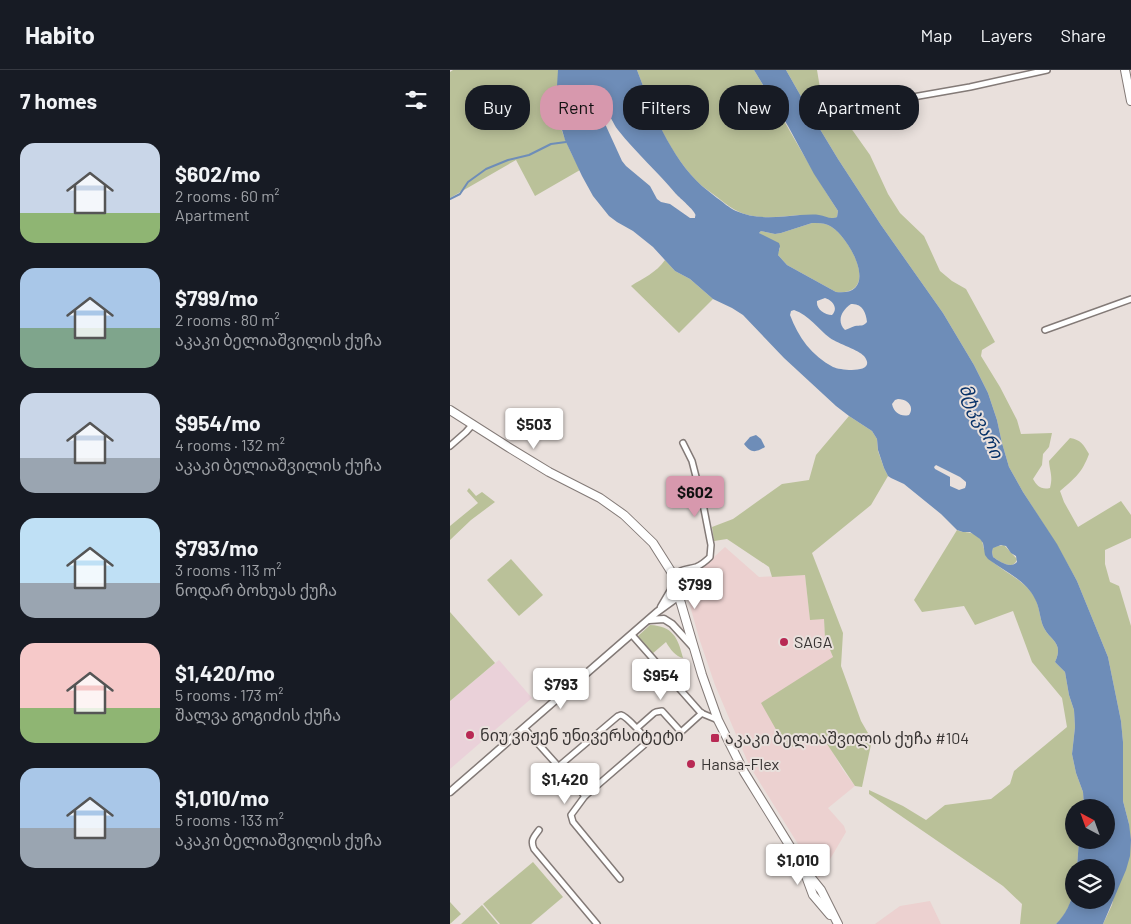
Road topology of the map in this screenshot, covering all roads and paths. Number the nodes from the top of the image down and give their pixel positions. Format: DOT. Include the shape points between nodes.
graph roads {
  1 [pos="1047,70"];
  2 [pos="1125,70"];
  3 [pos="919,97"];
  4 [pos="1131,101"];
  5 [pos="1131,300"];
  6 [pos="1045,330"];
  7 [pos="450,410"];
  8 [pos="473,424"];
  9 [pos="682,442"];
  10 [pos="450,446"];
  11 [pos="673,577"];
  12 [pos="679,596"];
  13 [pos="657,612"];
  14 [pos="648,620"];
  15 [pos="632,635"];
  16 [pos="694,648"];
  17 [pos="702,714"];
  18 [pos="718,720"];
  19 [pos="524,728"];
  20 [pos="636,728"];
  21 [pos="559,766"];
  22 [pos="450,792"];
  23 [pos="585,796"];
  24 [pos="539,830"];
  25 [pos="804,869"];
  26 [pos="620,879"];
  27 [pos="821,890"];
  28 [pos="813,895"];
  29 [pos="597,924"];
  30 [pos="838,924"];
  1 -- 3 [label="street"];
  2 -- 4 [label="main road"];
  5 -- 6 [label="street"];
  7 -- 8 [label="main road"];
  8 -- 10 [label="street"];
  8 -- 11 [label="main road" via="624,515 653,542"];
  9 -- 11 [label="street" via="692,460 703,504 710,557 697,566 678,571"];
  11 -- 12 [label="main road"];
  11 -- 13 [label="street" via="671,590"];
  12 -- 13 [label="street"];
  12 -- 16 [label="main road"];
  13 -- 14 [label="street"];
  14 -- 15 [label="street"];
  14 -- 16 [label="street" via="664,619"];
  15 -- 17 [label="street"];
  15 -- 19 [label="street"];
  16 -- 18 [label="main road"];
  17 -- 18 [label="street"];
  17 -- 20 [label="street" via="681,732 662,711 654,713"];
  18 -- 25 [label="main road" via="744,772"];
  19 -- 21 [label="street"];
  19 -- 22 [label="street"];
  20 -- 21 [label="street" via="620,715"];
  20 -- 23 [label="street" via="646,739 645,743"];
  21 -- 23 [label="street"];
  23 -- 26 [label="street" via="571,815 572,822"];
  24 -- 29 [label="street" via="532,838 534,849"];
  25 -- 27 [label="main road"];
  25 -- 28 [label="main road"];
  27 -- 28 [label="street"];
  27 -- 30 [label="main road"];
  28 -- 30 [label="main road"];
}
